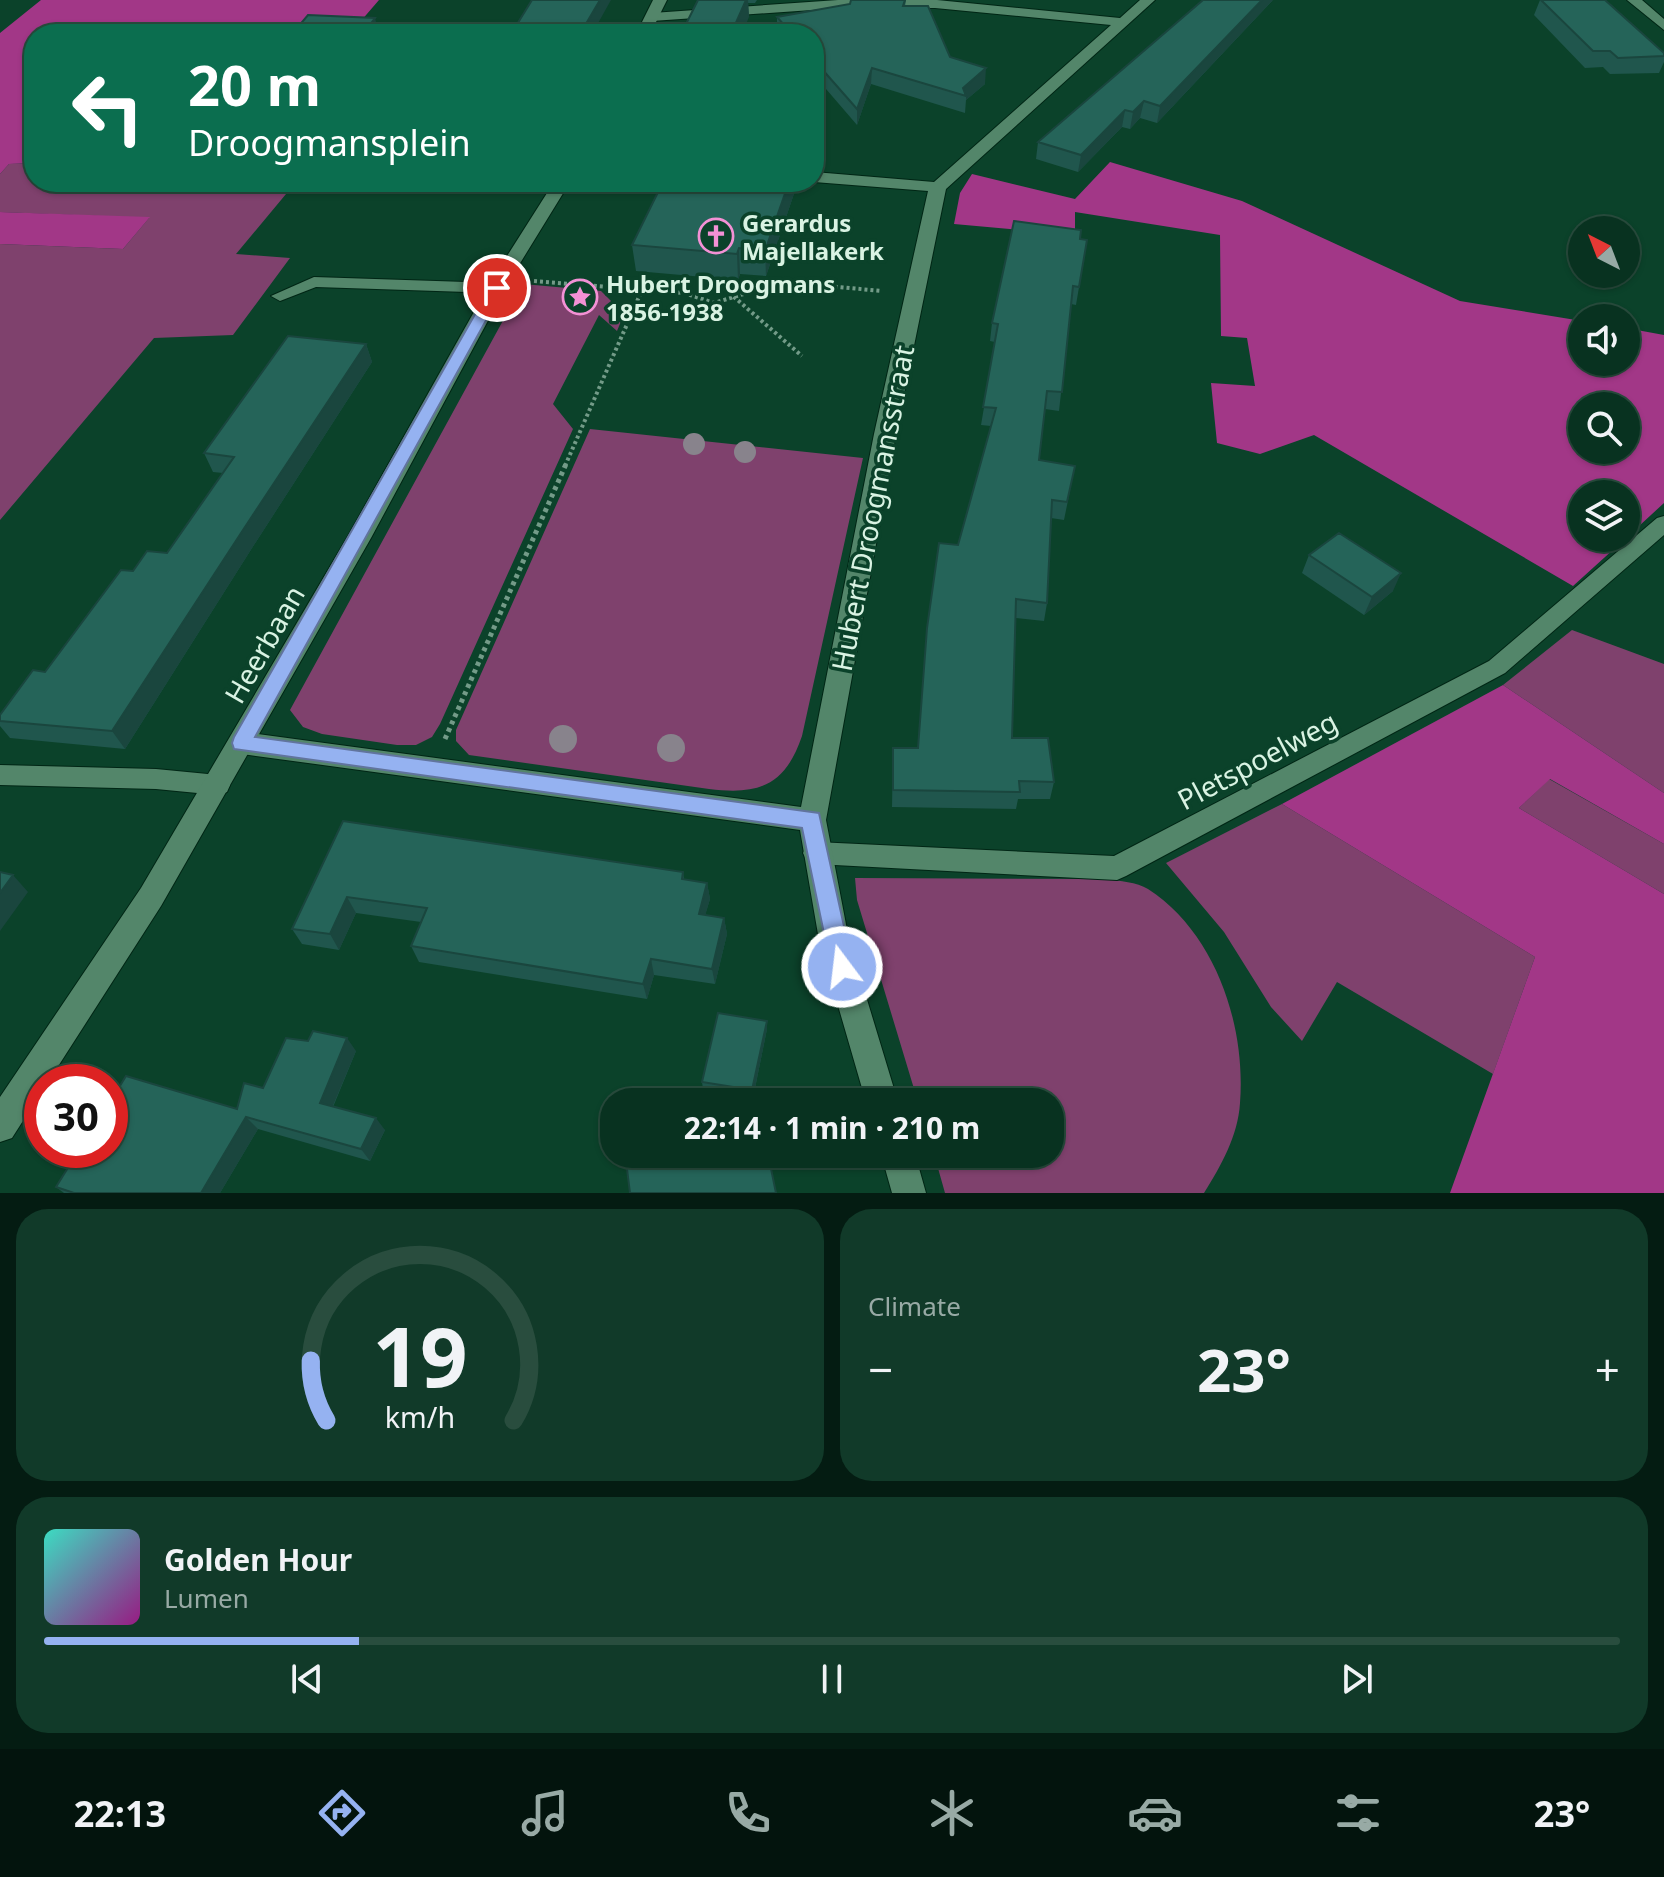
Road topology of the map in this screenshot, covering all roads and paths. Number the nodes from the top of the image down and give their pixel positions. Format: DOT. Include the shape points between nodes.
graph roads {
  1 [pos="660,0"];
  2 [pos="1148,0"];
  3 [pos="1634,0"];
  4 [pos="652,17"];
  5 [pos="1122,22"];
  6 [pos="648,24"];
  7 [pos="1664,26"];
  8 [pos="824,178"];
  9 [pos="938,187"];
  10 [pos="556,192"];
  11 [pos="711,277"];
  12 [pos="500,283"];
  13 [pos="642,290"];
  14 [pos="915,294"];
  15 [pos="280,296"];
  16 [pos="733,296"];
  17 [pos="802,356"];
  18 [pos="1664,523"];
  19 [pos="242,743"];
  20 [pos="432,769"];
  21 [pos="0,775"];
  22 [pos="218,785"];
  23 [pos="812,820"];
  24 [pos="816,853"];
  25 [pos="878,1088"];
  26 [pos="0,1126"];
  27 [pos="902,1168"];
  28 [pos="909,1193"];
  1 -- 4 [label="street"];
  2 -- 5 [label="street"];
  3 -- 7 [label="street"];
  4 -- 5 [label="street" via="841,4 935,4"];
  4 -- 6 [label="street"];
  5 -- 9 [label="street"];
  8 -- 9 [label="street"];
  9 -- 14 [label="street, Hubert Droogmansstraat"];
  10 -- 12 [label="street, Heerbaan"];
  11 -- 16 [label="path"];
  12 -- 13 [label="path"];
  12 -- 15 [label="lane" via="314,282"];
  12 -- 19 [label="street, Heerbaan"];
  13 -- 16 [label="path" via="684,293 714,303"];
  13 -- 20 [label="path"];
  14 -- 16 [label="path" via="783,282"];
  14 -- 23 [label="street, Hubert Droogmansstraat"];
  16 -- 17 [label="path"];
  18 -- 24 [label="lane, Pletspoelweg" via="1497,667 1117,868"];
  19 -- 20 [label="street"];
  19 -- 22 [label="street, Heerbaan"];
  20 -- 23 [label="street"];
  21 -- 22 [label="lane"];
  22 -- 26 [label="street, Heerbaan"];
  23 -- 24 [label="street, Hubert Droogmansstraat"];
  24 -- 25 [label="street, Hubert Droogmansstraat" via="834,940"];
  27 -- 28 [label="street"];
}
